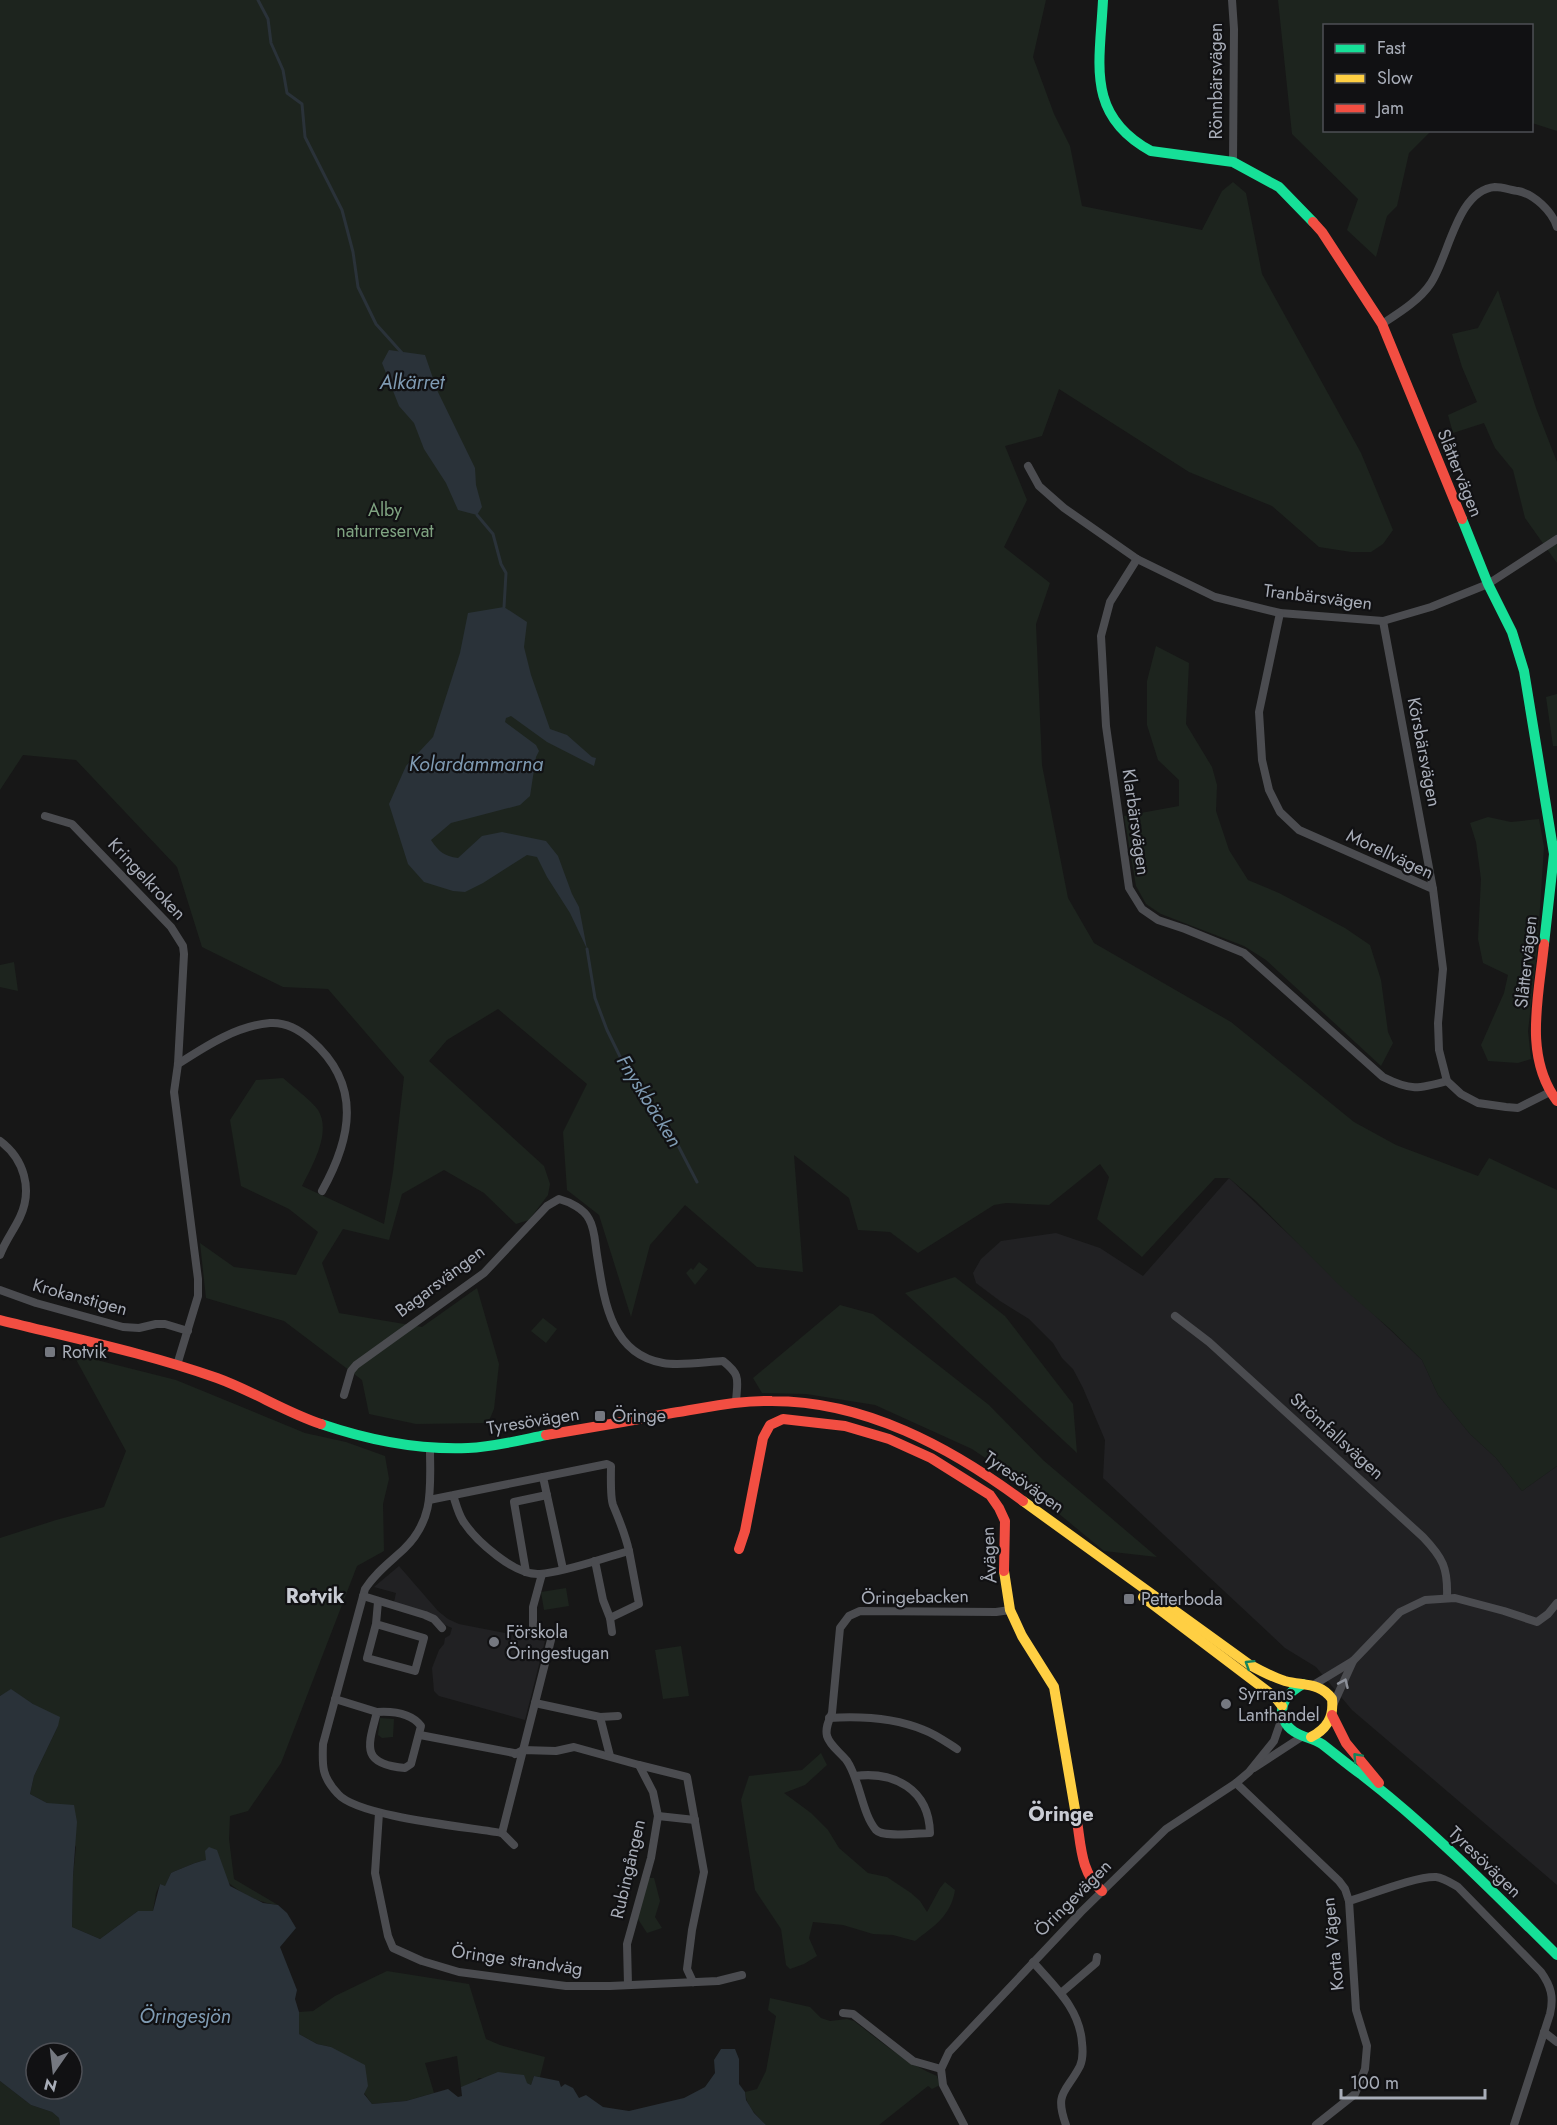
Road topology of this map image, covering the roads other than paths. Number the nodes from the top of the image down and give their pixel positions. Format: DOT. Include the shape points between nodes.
graph roads {
  1 [pos="1103,0"];
  2 [pos="1232,0"];
  3 [pos="1233,162"];
  4 [pos="1557,227"];
  5 [pos="1382,324"];
  6 [pos="1028,466"];
  7 [pos="1557,539"];
  8 [pos="1137,559"];
  9 [pos="1488,584"];
  10 [pos="1280,613"];
  11 [pos="1383,621"];
  12 [pos="45,816"];
  13 [pos="1555,854"];
  14 [pos="1433,889"];
  15 [pos="178,1064"];
  16 [pos="1447,1081"];
  17 [pos="1553,1097"];
  18 [pos="0,1141"];
  19 [pos="322,1191"];
  20 [pos="0,1255"];
  21 [pos="0,1290"];
  22 [pos="1175,1316"];
  23 [pos="0,1320"];
  24 [pos="188,1330"];
  25 [pos="177,1365"];
  26 [pos="344,1395"];
  27 [pos="736,1403"];
  28 [pos="430,1448"];
  29 [pos="543,1477"];
  30 [pos="453,1495"];
  31 [pos="548,1495"];
  32 [pos="429,1500"];
  33 [pos="1086,1548"];
  34 [pos="739,1549"];
  35 [pos="629,1551"];
  36 [pos="595,1561"];
  37 [pos="563,1569"];
  38 [pos="526,1572"];
  39 [pos="542,1574"];
  40 [pos="363,1596"];
  41 [pos="1447,1597"];
  42 [pos="378,1602"];
  43 [pos="1557,1603"];
  44 [pos="1010,1610"];
  45 [pos="610,1618"];
  46 [pos="376,1624"];
  47 [pos="442,1628"];
  48 [pos="612,1632"];
  49 [pos="532,1633"];
  50 [pos="552,1636"];
  51 [pos="1353,1661"];
  52 [pos="1303,1684"];
  53 [pos="1315,1684"];
  54 [pos="335,1699"];
  55 [pos="535,1703"];
  56 [pos="1332,1710"];
  57 [pos="1282,1711"];
  58 [pos="378,1712"];
  59 [pos="618,1716"];
  60 [pos="831,1716"];
  61 [pos="600,1717"];
  62 [pos="420,1735"];
  63 [pos="1307,1736"];
  64 [pos="957,1749"];
  65 [pos="520,1753"];
  66 [pos="610,1756"];
  67 [pos="639,1765"];
  68 [pos="1249,1772"];
  69 [pos="855,1776"];
  70 [pos="1236,1783"];
  71 [pos="1388,1795"];
  72 [pos="379,1813"];
  73 [pos="658,1816"];
  74 [pos="695,1820"];
  75 [pos="502,1833"];
  76 [pos="514,1845"];
  77 [pos="1102,1891"];
  78 [pos="1349,1901"];
  79 [pos="1557,1954"];
  80 [pos="1097,1957"];
  81 [pos="1033,1962"];
  82 [pos="742,1976"];
  83 [pos="693,1982"];
  84 [pos="628,1985"];
  85 [pos="1061,1993"];
  86 [pos="843,2013"];
  87 [pos="1544,2032"];
  88 [pos="1557,2042"];
  89 [pos="941,2069"];
  90 [pos="1516,2124"];
  91 [pos="964,2125"];
  92 [pos="1066,2125"];
  93 [pos="1316,2125"];
  1 -- 3 [label="main road, Slåttervägen" via="1100,89 1117,124 1151,151"];
  2 -- 3 [label="street, Rönnbärsvägen"];
  3 -- 5 [label="main road, Slåttervägen" via="1279,187 1322,232"];
  4 -- 5 [label="street" via="1542,204 1523,192 1495,187 1479,192 1461,212 1431,284 1404,310"];
  5 -- 9 [label="main road, Slåttervägen"];
  6 -- 8 [label="street, Tranbärsvägen" via="1039,486 1064,508"];
  7 -- 9 [label="street, Tranbärsvägen"];
  8 -- 10 [label="street, Tranbärsvägen" via="1215,597"];
  8 -- 16 [label="street, Klarbärsvägen" via="1110,602 1101,636 1106,726 1129,888 1142,909 1158,920 1244,953 1383,1077 1400,1086 1419,1089"];
  9 -- 11 [label="street, Tranbärsvägen"];
  9 -- 13 [label="main road, Slåttervägen" via="1512,633 1524,671"];
  10 -- 11 [label="street, Tranbärsvägen"];
  10 -- 14 [label="street, Morellvägen" via="1259,712 1262,760 1269,790 1280,812 1299,830"];
  11 -- 14 [label="street, Körsbärsvägen"];
  12 -- 15 [label="street, Kringelkroken" via="72,824 171,927 183,946"];
  13 -- 17 [label="main road, Slåttervägen" via="1535,1032 1536,1059"];
  14 -- 16 [label="street, Morellvägen" via="1443,969 1439,1050"];
  15 -- 19 [label="street" via="231,1033 270,1023 289,1026 314,1042 339,1079 348,1114 342,1149"];
  15 -- 24 [label="street, Kringelkroken" via="174,1092 198,1279 198,1296"];
  16 -- 17 [label="street" via="1478,1103 1518,1108"];
  18 -- 20 [label="street" via="21,1165 26,1192 20,1217"];
  21 -- 24 [label="street, Krokanstigen" via="123,1327 165,1324"];
  22 -- 41 [label="street, Strömfallsvägen" via="1209,1342 1438,1553 1446,1568"];
  23 -- 25 [label="main road, Tyresövägen"];
  24 -- 25 [label="street, Kringelkroken"];
  25 -- 28 [label="main road, Tyresövägen" via="233,1384 317,1423 377,1441"];
  26 -- 27 [label="street, Bagarsvängen" via="356,1365 484,1273 547,1206 560,1199 589,1218 609,1309 624,1343 642,1356 664,1364 723,1361 737,1376"];
  27 -- 28 [label="main road, Tyresövägen" via="469,1448"];
  27 -- 33 [label="main road, Tyresövägen" via="786,1401 832,1407 901,1427 1012,1491"];
  28 -- 32 [label="street"];
  29 -- 30 [label="street"];
  29 -- 31 [label="street"];
  29 -- 35 [label="street" via="611,1466 613,1504"];
  30 -- 32 [label="street"];
  30 -- 38 [label="street" via="471,1532 512,1566"];
  31 -- 37 [label="street"];
  31 -- 38 [label="street" via="514,1502"];
  32 -- 40 [label="street" via="426,1518 416,1536 376,1574"];
  52 -- 33 [label="main road, Tyresövägen, one-way" via="1263,1673 1232,1654"];
  33 -- 57 [label="main road, Tyresövägen" via="1115,1576 1275,1697"];
  34 -- 44 [label="main road, Åvägen" via="770,1425 783,1419 845,1426 889,1439 931,1458 990,1495 1005,1521 1004,1568"];
  35 -- 36 [label="street"];
  35 -- 45 [label="street" via="639,1604"];
  36 -- 37 [label="street"];
  36 -- 45 [label="street"];
  37 -- 39 [label="street"];
  38 -- 39 [label="street"];
  39 -- 49 [label="street" via="533,1607"];
  40 -- 42 [label="street"];
  40 -- 54 [label="street"];
  41 -- 43 [label="street" via="1537,1622"];
  41 -- 51 [label="street" via="1425,1600 1400,1612"];
  42 -- 46 [label="street"];
  42 -- 47 [label="street" via="425,1614"];
  44 -- 60 [label="street, Öringebacken" via="860,1611 849,1616 840,1628"];
  44 -- 77 [label="main road, Åvägen" via="1054,1687 1085,1868 1092,1883"];
  45 -- 48 [label="street"];
  46 -- 46 [label="street" via="424,1638 416,1671 367,1658"];
  50 -- 55 [label="street"];
  51 -- 53 [label="street"];
  56 -- 51 [label="street, one-way"];
  52 -- 53 [label="main road, Tyresövägen"];
  52 -- 57 [label="main road" via="1289,1692"];
  53 -- 56 [label="main road, Tyresövägen" via="1328,1692"];
  54 -- 58 [label="street"];
  54 -- 72 [label="street" via="323,1744 322,1768 339,1796"];
  55 -- 61 [label="street"];
  55 -- 65 [label="street"];
  56 -- 63 [label="main road" via="1324,1730"];
  71 -- 56 [label="main road, Tyresövägen, one-way" via="1345,1745"];
  57 -- 63 [label="main road, Tyresövägen" via="1290,1729"];
  57 -- 68 [label="street, Öringevägen" via="1274,1741"];
  58 -- 62 [label="street" via="414,1718 421,1726"];
  58 -- 62 [label="street" via="368,1748 383,1763 405,1768 411,1764"];
  59 -- 61 [label="street"];
  60 -- 64 [label="street" via="886,1720 923,1729"];
  60 -- 69 [label="street, Öringebacken" via="827,1735"];
  61 -- 66 [label="street"];
  62 -- 65 [label="street"];
  63 -- 68 [label="street, Öringevägen"];
  63 -- 71 [label="main road, Tyresövägen"];
  65 -- 66 [label="street" via="574,1747"];
  65 -- 75 [label="street"];
  66 -- 67 [label="street"];
  67 -- 73 [label="street, Rubingången" via="653,1792"];
  67 -- 74 [label="street" via="687,1777"];
  68 -- 70 [label="street, Öringevägen"];
  69 -- 69 [label="street, Öringebacken" via="876,1831 930,1833 928,1814 921,1800 899,1780 870,1774"];
  70 -- 77 [label="street, Öringevägen" via="1166,1829"];
  70 -- 78 [label="street, Korta Vägen" via="1339,1881"];
  71 -- 79 [label="main road, Tyresövägen" via="1435,1835"];
  72 -- 75 [label="street"];
  72 -- 84 [label="street, Öringe strandväg" via="375,1873 393,1948 459,1972 566,1986"];
  73 -- 74 [label="street"];
  73 -- 84 [label="street, Rubingången" via="651,1858 627,1944"];
  74 -- 83 [label="street" via="704,1872 687,1969"];
  75 -- 76 [label="street"];
  77 -- 81 [label="street, Öringevägen"];
  78 -- 87 [label="street" via="1435,1877 1458,1887 1549,1984 1553,2001"];
  78 -- 93 [label="street, Korta Vägen" via="1356,2010 1367,2046 1365,2069 1355,2094"];
  80 -- 85 [label="street" via="1096,1963"];
  81 -- 85 [label="street"];
  81 -- 89 [label="street, Öringevägen" via="950,2052"];
  82 -- 83 [label="street, Öringe strandväg"];
  83 -- 84 [label="street, Öringe strandväg"];
  85 -- 92 [label="street" via="1081,2029 1083,2055 1060,2100"];
  86 -- 89 [label="street" via="853,2014 913,2061"];
  87 -- 88 [label="street"];
  87 -- 90 [label="street"];
  89 -- 91 [label="street" via="944,2085"];
}
